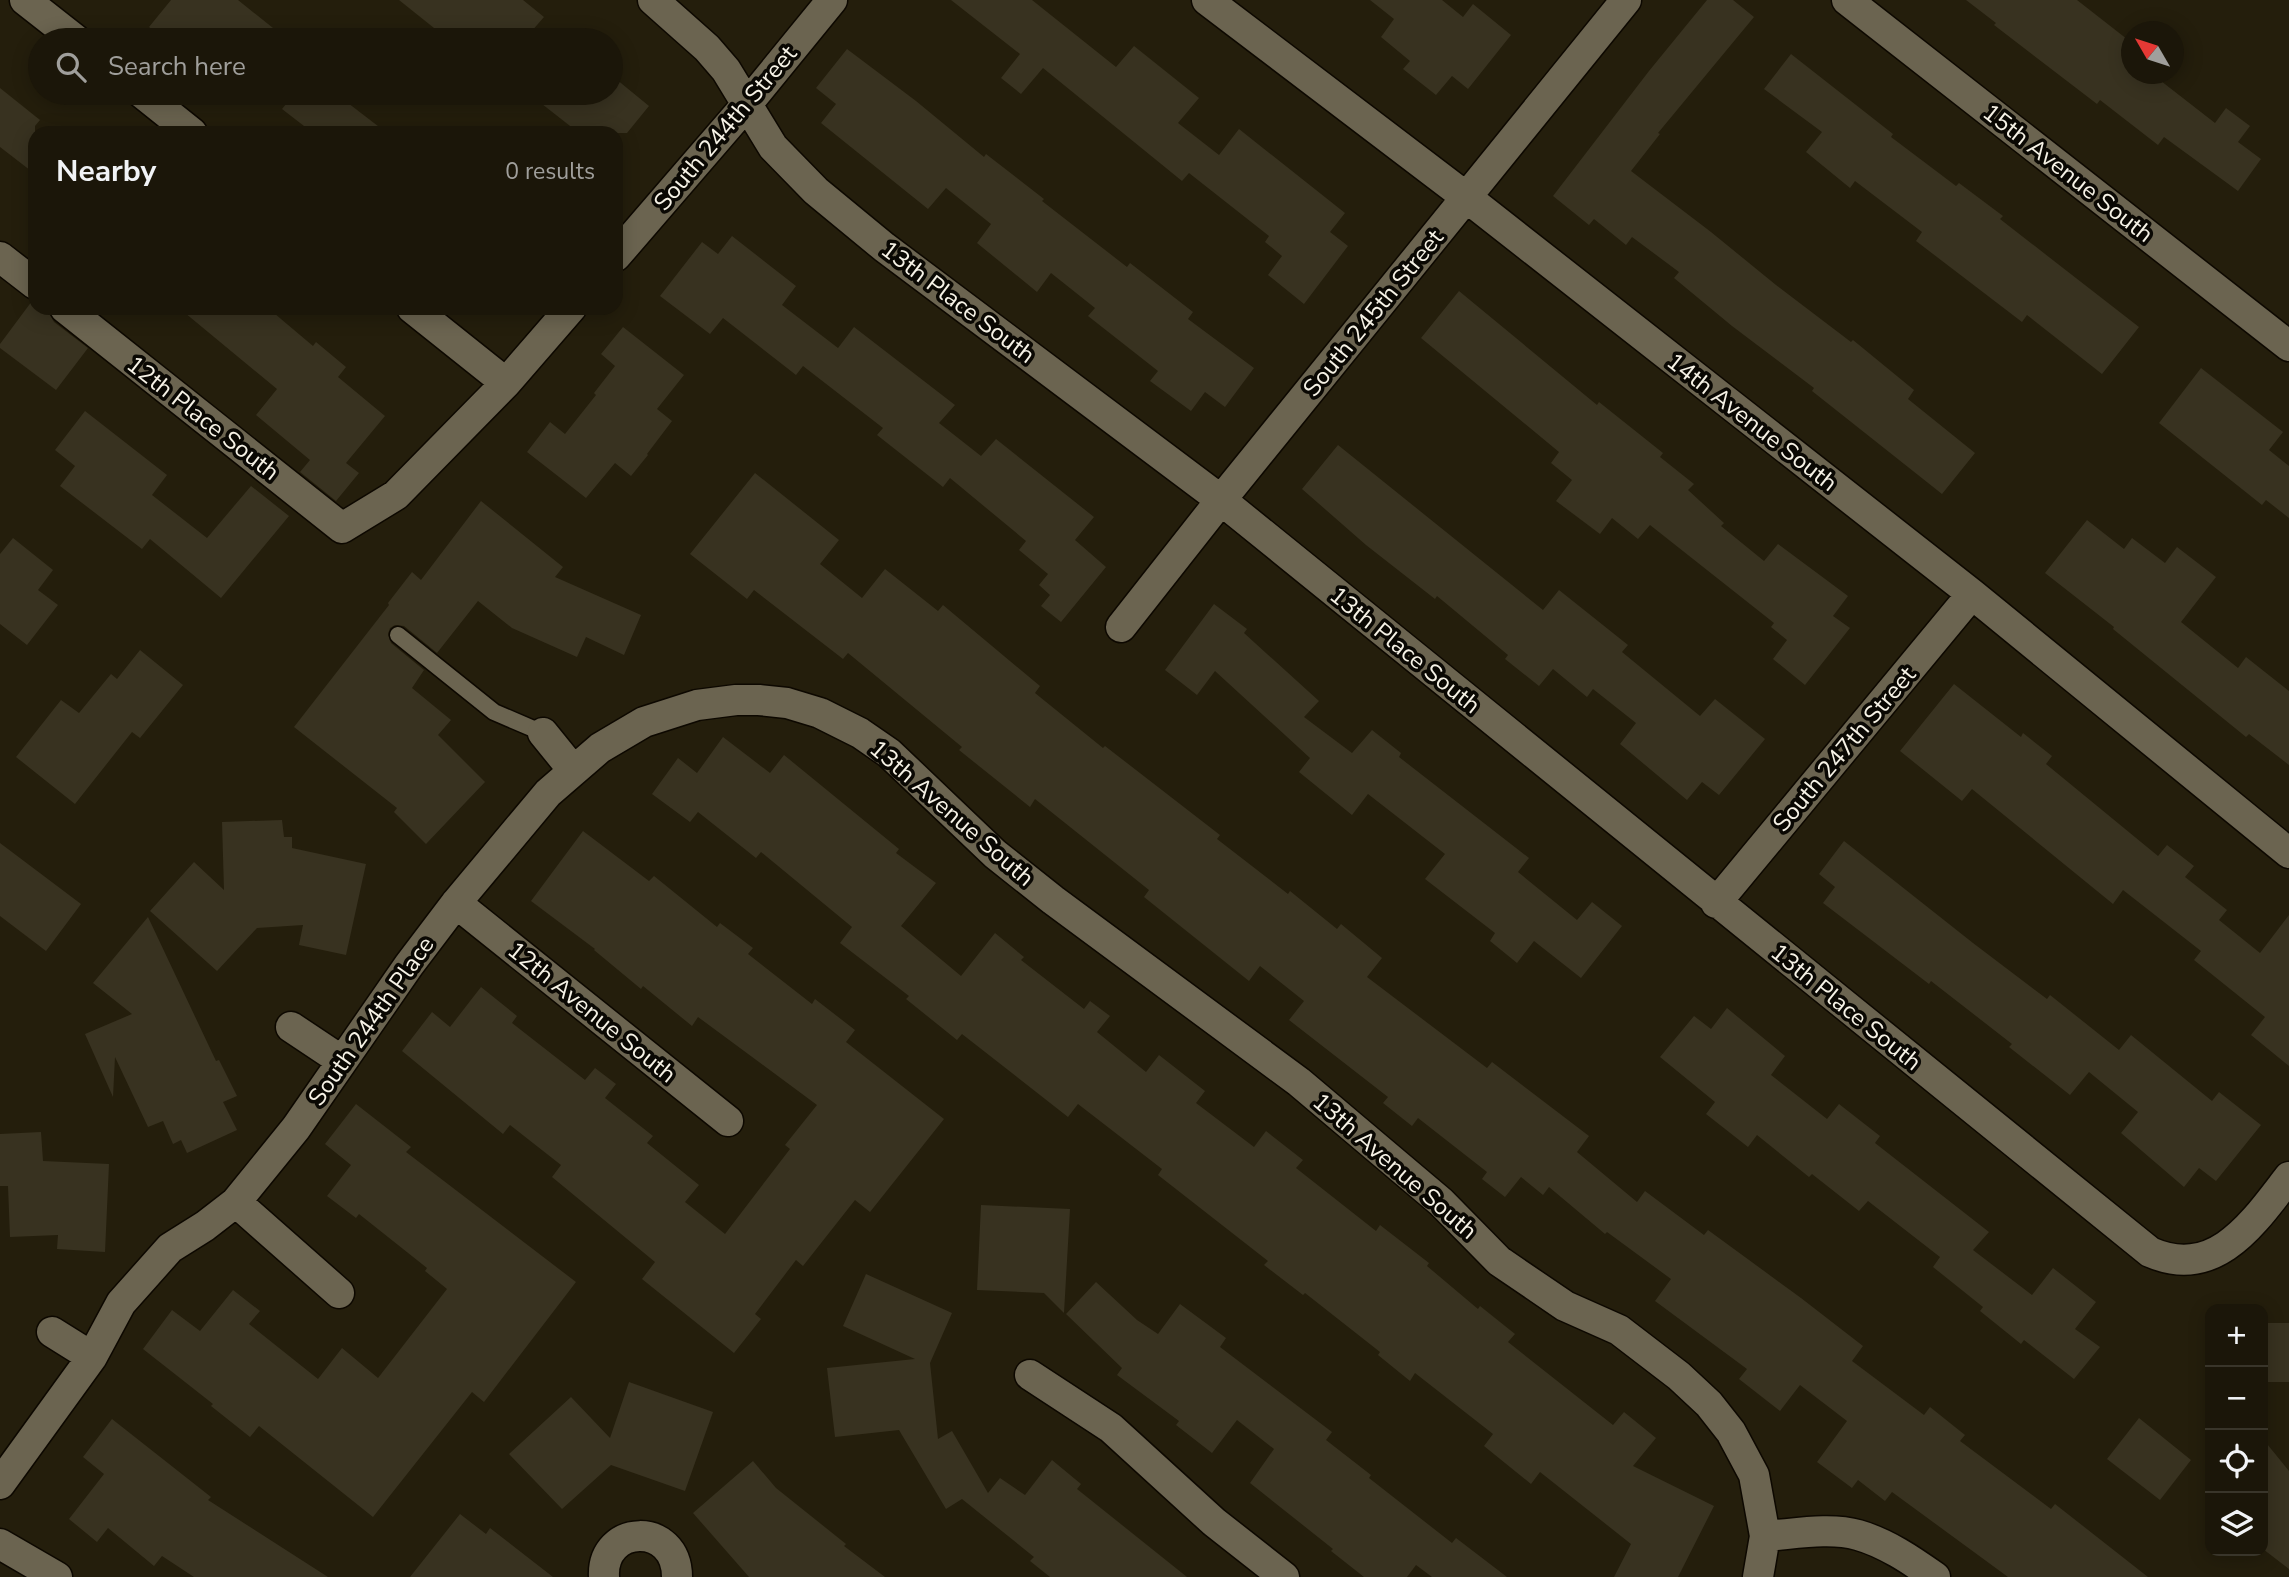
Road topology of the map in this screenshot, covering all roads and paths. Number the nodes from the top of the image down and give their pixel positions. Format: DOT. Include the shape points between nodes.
graph roads {
  1 [pos="25,0"];
  2 [pos="653,0"];
  3 [pos="832,0"];
  4 [pos="1207,0"];
  5 [pos="1626,0"];
  6 [pos="1847,0"];
  7 [pos="61,28"];
  8 [pos="748,103"];
  9 [pos="157,105"];
  10 [pos="183,126"];
  11 [pos="1466,197"];
  12 [pos="623,248"];
  13 [pos="0,257"];
  14 [pos="28,279"];
  15 [pos="74,315"];
  16 [pos="421,315"];
  17 [pos="565,315"];
  18 [pos="2289,346"];
  19 [pos="506,383"];
  20 [pos="1220,500"];
  21 [pos="1972,594"];
  22 [pos="1121,627"];
  23 [pos="398,635"];
  24 [pos="829,716"];
  25 [pos="543,733"];
  26 [pos="573,770"];
  27 [pos="2289,853"];
  28 [pos="456,903"];
  29 [pos="1716,903"];
  30 [pos="291,1027"];
  31 [pos="342,1061"];
  32 [pos="729,1121"];
  33 [pos="2289,1177"];
  34 [pos="236,1202"];
  35 [pos="339,1293"];
  36 [pos="52,1332"];
  37 [pos="92,1357"];
  38 [pos="1030,1375"];
  39 [pos="0,1484"];
  40 [pos="1765,1536"];
  41 [pos="0,1544"];
  42 [pos="57,1577"];
  43 [pos="604,1577"];
  44 [pos="677,1577"];
  45 [pos="1284,1577"];
  46 [pos="1758,1577"];
  47 [pos="1935,1577"];
  1 -- 7 [label="street"];
  2 -- 8 [label="street, 13th Place South" via="708,48"];
  3 -- 8 [label="street, South 244th Street"];
  4 -- 11 [label="street, 14th Avenue South"];
  5 -- 11 [label="street, South 245th Street"];
  6 -- 18 [label="street, 15th Avenue South"];
  8 -- 12 [label="street, South 244th Street"];
  8 -- 20 [label="street, 13th Place South" via="773,147 816,191"];
  9 -- 10 [label="street"];
  11 -- 20 [label="street, South 245th Street"];
  11 -- 21 [label="street, 14th Avenue South"];
  13 -- 14 [label="street"];
  15 -- 19 [label="street, 12th Place South" via="342,528 396,495"];
  16 -- 19 [label="street"];
  17 -- 19 [label="street"];
  20 -- 22 [label="street, South 245th Street"];
  20 -- 29 [label="street, 13th Place South"];
  21 -- 27 [label="street, 14th Avenue South"];
  21 -- 29 [label="street, South 247th Street"];
  23 -- 25 [label="lane" via="494,712"];
  24 -- 26 [label="street, South 244th Place" via="769,701 686,707 629,730"];
  24 -- 40 [label="street, 13th Avenue South" via="889,753 1026,880 1299,1082 1441,1202 1499,1261 1565,1306 1619,1330 1679,1376 1731,1432 1754,1475"];
  25 -- 26 [label="street"];
  26 -- 28 [label="street, South 244th Place" via="530,812"];
  28 -- 31 [label="street, South 244th Place"];
  28 -- 32 [label="street, 12th Avenue South"];
  29 -- 33 [label="street, 13th Place South" via="2150,1252 2192,1261 2222,1250 2241,1236"];
  30 -- 31 [label="street"];
  31 -- 34 [label="street, South 244th Place"];
  34 -- 35 [label="street"];
  34 -- 37 [label="street, South 244th Place" via="170,1248 121,1303"];
  36 -- 37 [label="street"];
  37 -- 39 [label="street, South 244th Place"];
  38 -- 45 [label="street" via="1111,1428 1230,1536"];
  40 -- 46 [label="street, 13th Avenue South"];
  40 -- 47 [label="street" via="1856,1534 1892,1549"];
  41 -- 42 [label="street"];
  43 -- 44 [label="street" via="605,1560 612,1549 634,1536 658,1540 668,1548"];
}
